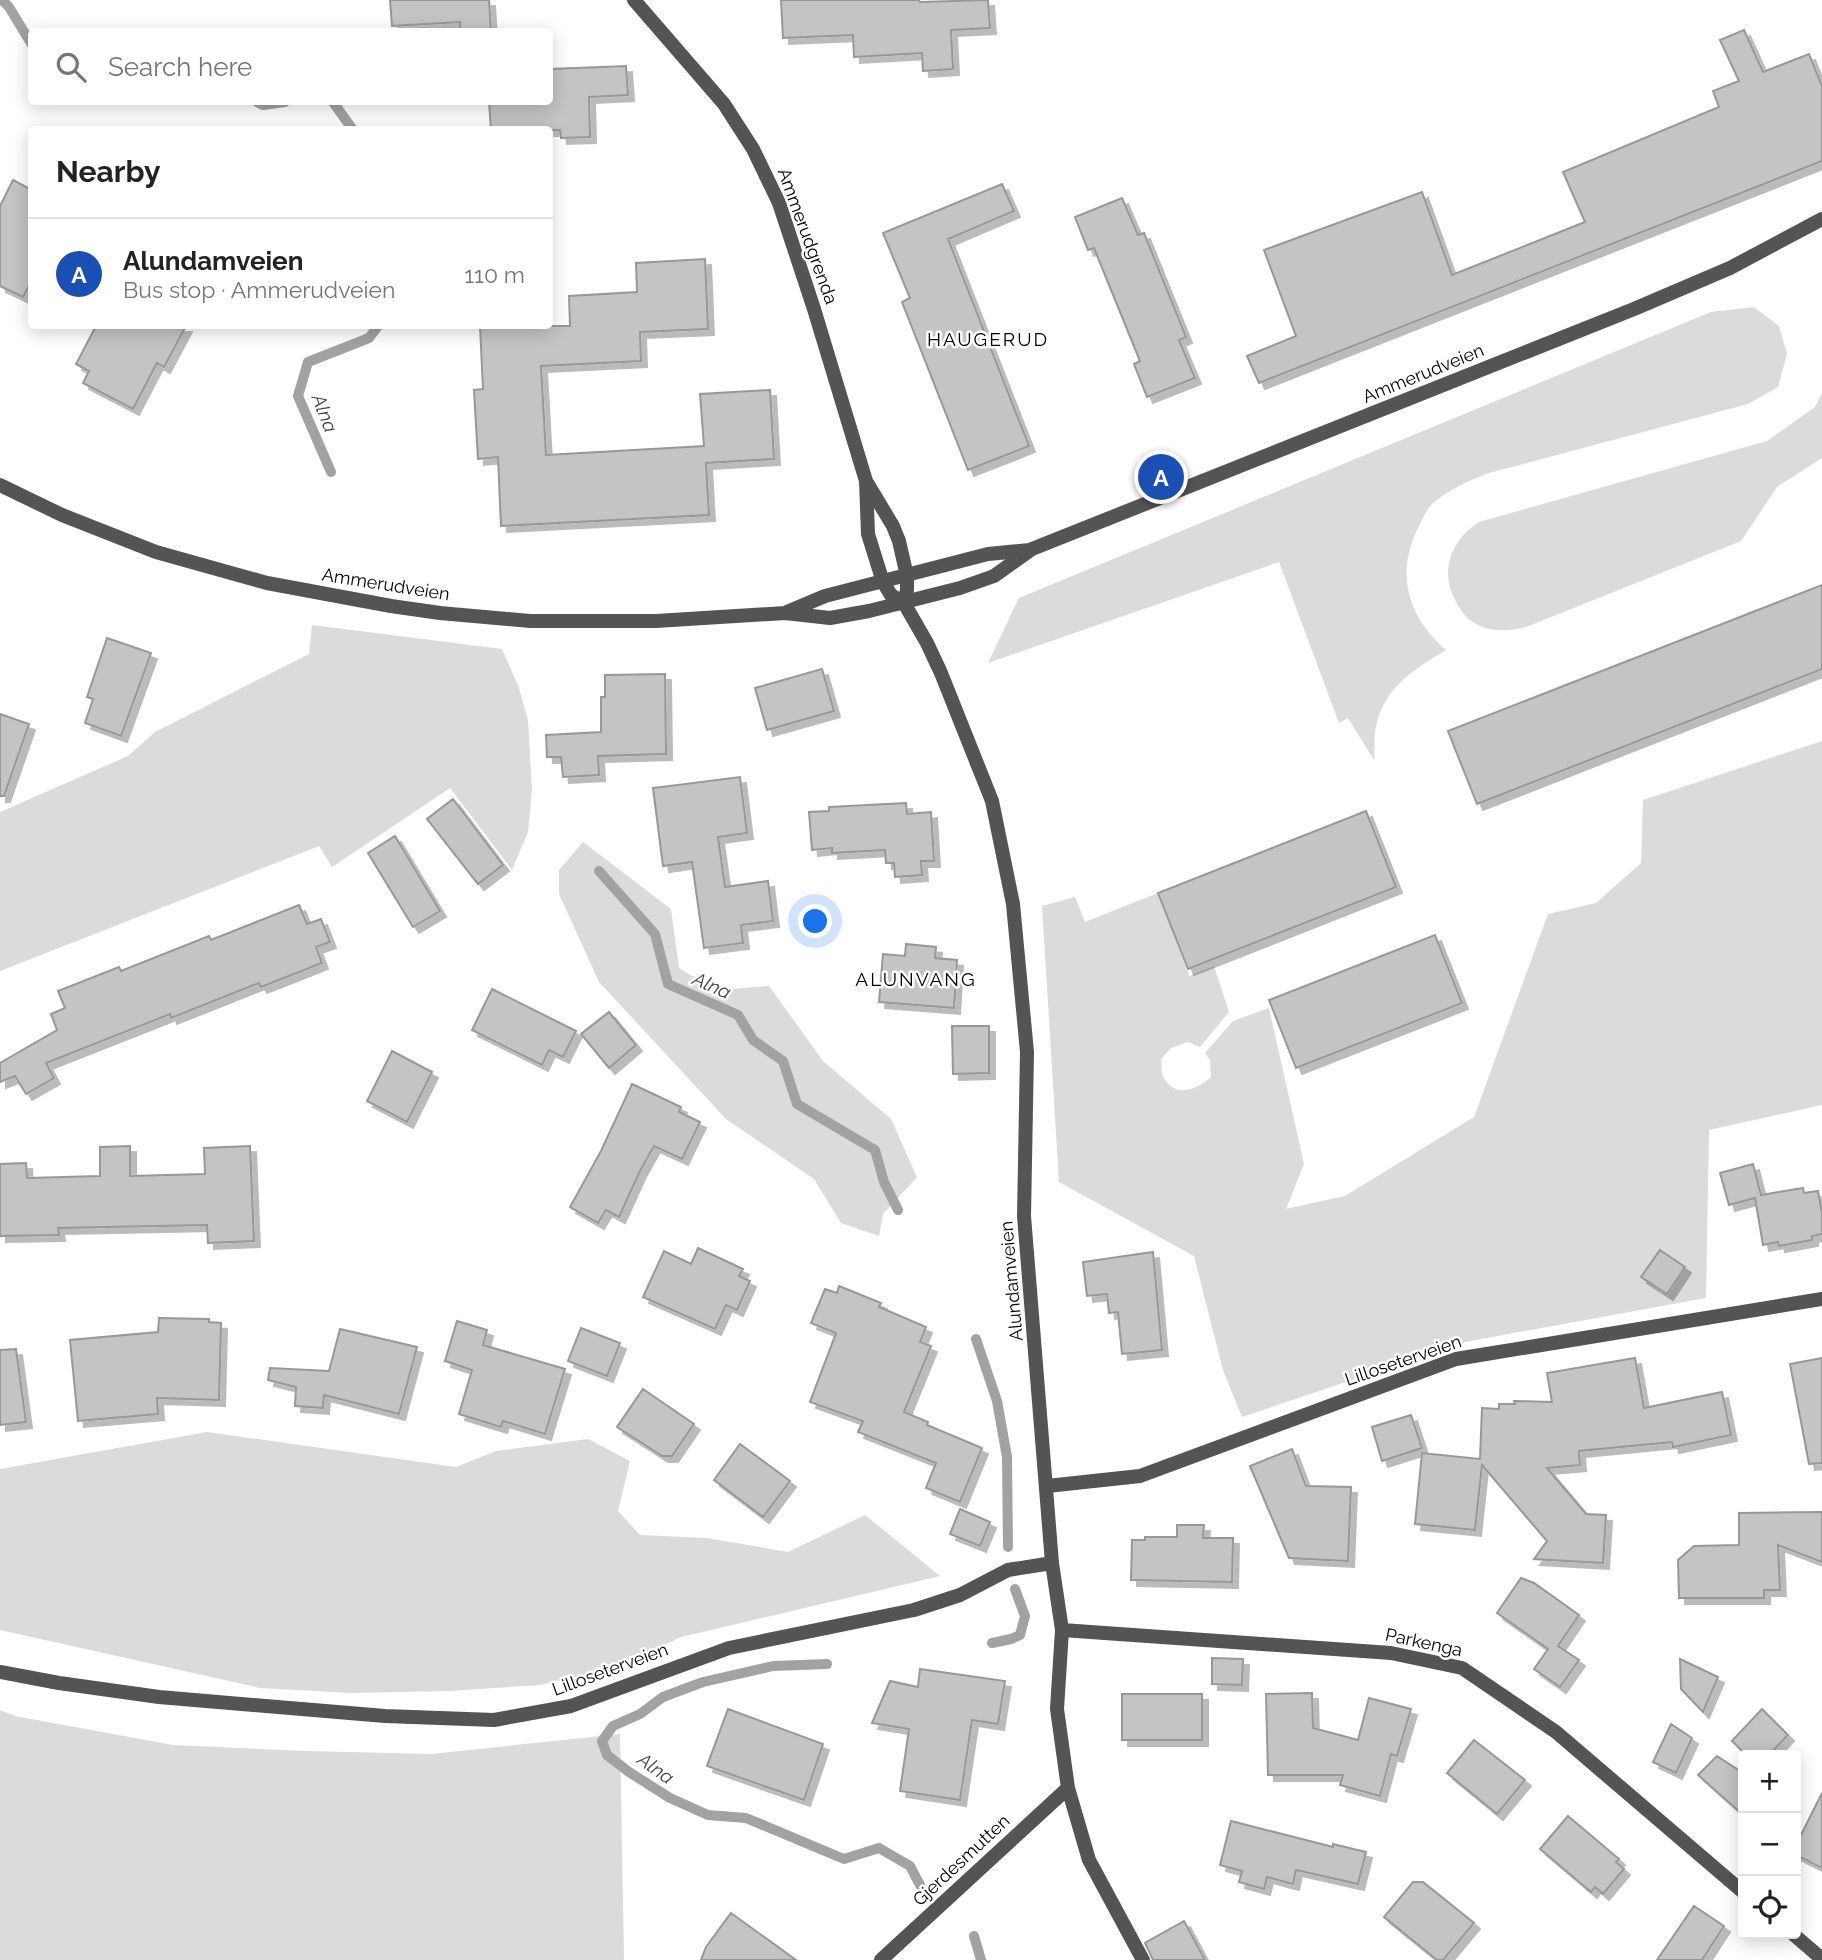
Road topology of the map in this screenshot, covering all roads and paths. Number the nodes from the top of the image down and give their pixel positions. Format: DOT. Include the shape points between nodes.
graph roads {
  1 [pos="634,0"];
  2 [pos="1822,219"];
  3 [pos="866,481"];
  4 [pos="0,485"];
  5 [pos="1032,550"];
  6 [pos="907,576"];
  7 [pos="883,582"];
  8 [pos="904,603"];
  9 [pos="785,613"];
  10 [pos="1822,1299"];
  11 [pos="1047,1486"];
  12 [pos="1052,1563"];
  13 [pos="1062,1630"];
  14 [pos="0,1672"];
  15 [pos="1068,1788"];
  16 [pos="1738,1888"];
  17 [pos="1799,1939"];
  18 [pos="1822,1959"];
  19 [pos="881,1960"];
  20 [pos="1143,1960"];
  1 -- 3 [label="street, Ammerudgrenda" via="724,104 779,202"];
  2 -- 5 [label="street, Ammerudveien" via="1730,268 1634,309"];
  3 -- 6 [label="street" via="893,526"];
  3 -- 7 [label="street, Alundamveien" via="869,534"];
  4 -- 9 [label="street, Ammerudveien" via="97,529 202,566 391,606 530,621 656,621"];
  5 -- 6 [label="street, Ammerudveien" via="988,554"];
  5 -- 8 [label="street, Ammerudveien" via="994,576"];
  6 -- 7 [label="street, Ammerudveien"];
  6 -- 8 [label="street"];
  7 -- 8 [label="street, Alundamveien" via="891,595"];
  7 -- 9 [label="street, Ammerudveien" via="825,596"];
  8 -- 9 [label="street, Ammerudveien" via="831,618"];
  8 -- 11 [label="street, Alundamveien" via="941,673 992,802 1013,905 1027,1052 1024,1216"];
  10 -- 11 [label="street, Lilloseterveien" via="1456,1359 1140,1476"];
  11 -- 12 [label="street, Alundamveien"];
  12 -- 13 [label="street, Alundamveien"];
  12 -- 14 [label="street, Lilloseterveien" via="1008,1570 960,1595 914,1610 729,1648 571,1706 494,1720 210,1702 59,1684"];
  13 -- 15 [label="street, Alundamveien" via="1057,1709"];
  13 -- 16 [label="street, Parkenga" via="1391,1653 1462,1668 1556,1732"];
  15 -- 19 [label="street, Gjerdesmutten"];
  15 -- 20 [label="street, Alundamveien" via="1089,1860"];
  17 -- 18 [label="street"];
}
